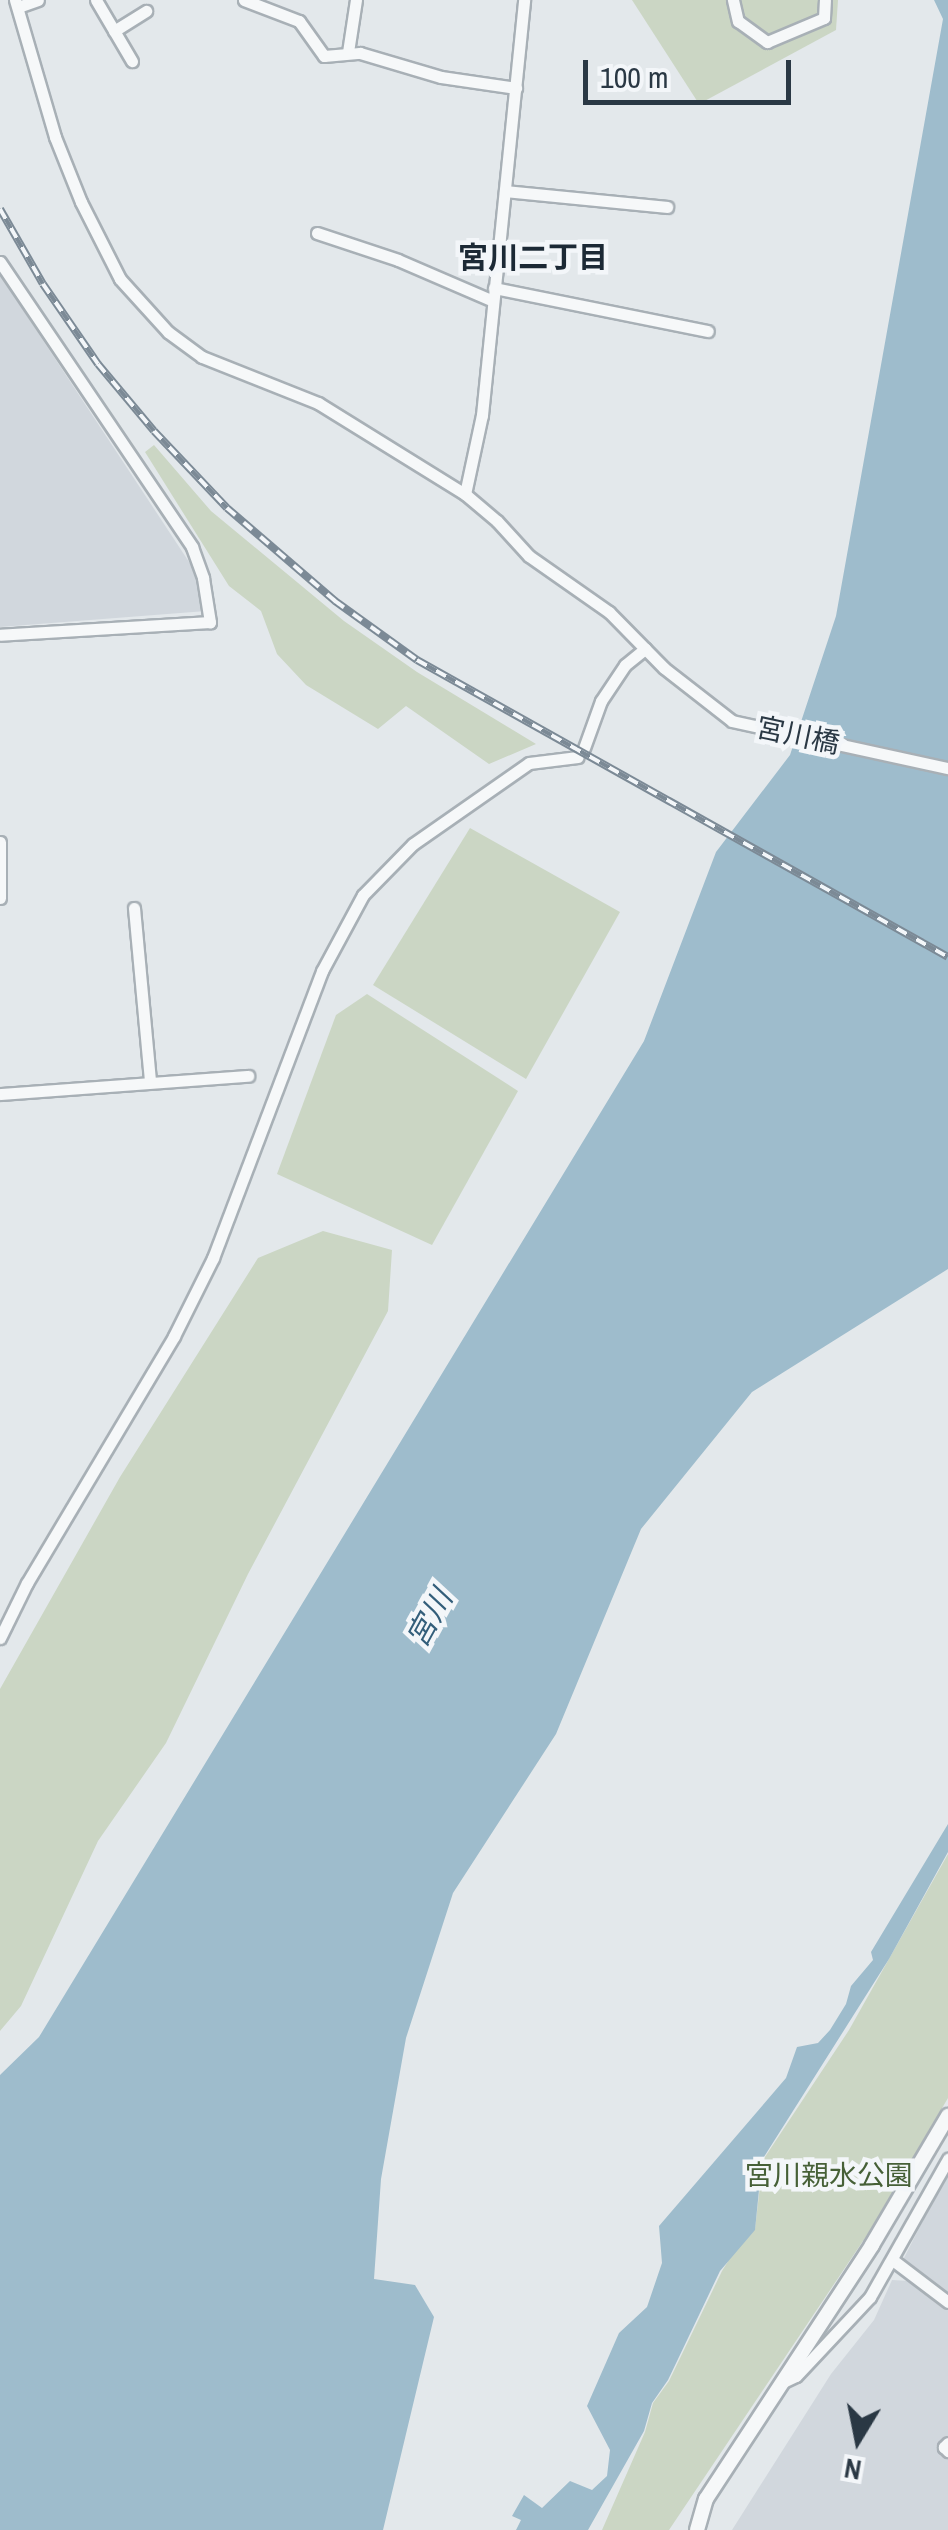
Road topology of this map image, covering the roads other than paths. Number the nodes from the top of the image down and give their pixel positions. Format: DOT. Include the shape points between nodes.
graph roads {
  1 [pos="38,0"];
  2 [pos="96,0"];
  3 [pos="244,0"];
  4 [pos="356,0"];
  5 [pos="524,0"];
  6 [pos="733,0"];
  7 [pos="825,0"];
  8 [pos="16,4"];
  9 [pos="146,11"];
  10 [pos="114,31"];
  11 [pos="348,52"];
  12 [pos="132,61"];
  13 [pos="516,88"];
  14 [pos="505,192"];
  15 [pos="667,206"];
  16 [pos="318,233"];
  17 [pos="0,262"];
  18 [pos="493,294"];
  19 [pos="708,331"];
  20 [pos="464,494"];
  21 [pos="0,636"];
  22 [pos="646,648"];
  23 [pos="948,768"];
  24 [pos="0,842"];
  25 [pos="0,898"];
  26 [pos="134,908"];
  27 [pos="248,1076"];
  28 [pos="150,1082"];
  29 [pos="0,1094"];
  30 [pos="0,1638"];
  31 [pos="948,2116"];
  32 [pos="948,2159"];
  33 [pos="894,2261"];
  34 [pos="948,2302"];
  35 [pos="781,2383"];
  36 [pos="697,2530"];
  1 -- 8 [label="street"];
  2 -- 10 [label="street"];
  3 -- 11 [label="street" via="299,21 324,56"];
  4 -- 11 [label="street"];
  5 -- 13 [label="street"];
  6 -- 7 [label="street" via="738,21 766,42 824,18"];
  8 -- 20 [label="street, 宮川橋" via="81,202 140,307 202,357 318,403"];
  9 -- 10 [label="street"];
  10 -- 12 [label="street"];
  11 -- 13 [label="street"];
  13 -- 14 [label="street"];
  14 -- 15 [label="street"];
  14 -- 18 [label="street"];
  16 -- 18 [label="street"];
  17 -- 21 [label="street" via="192,546 210,622"];
  18 -- 19 [label="street"];
  18 -- 20 [label="street" via="482,415"];
  20 -- 22 [label="street, 宮川橋" via="529,556"];
  22 -- 23 [label="street, 宮川橋" via="732,721"];
  22 -- 30 [label="street" via="625,665 601,701 581,752 529,763 413,844 363,895 322,972 213,1258"];
  24 -- 25 [label="street"];
  26 -- 28 [label="street"];
  27 -- 28 [label="street"];
  28 -- 29 [label="street"];
  31 -- 35 [label="street"];
  32 -- 33 [label="street"];
  33 -- 34 [label="street"];
  33 -- 35 [label="street" via="860,2308 796,2376"];
  35 -- 36 [label="street" via="706,2499"];
}
